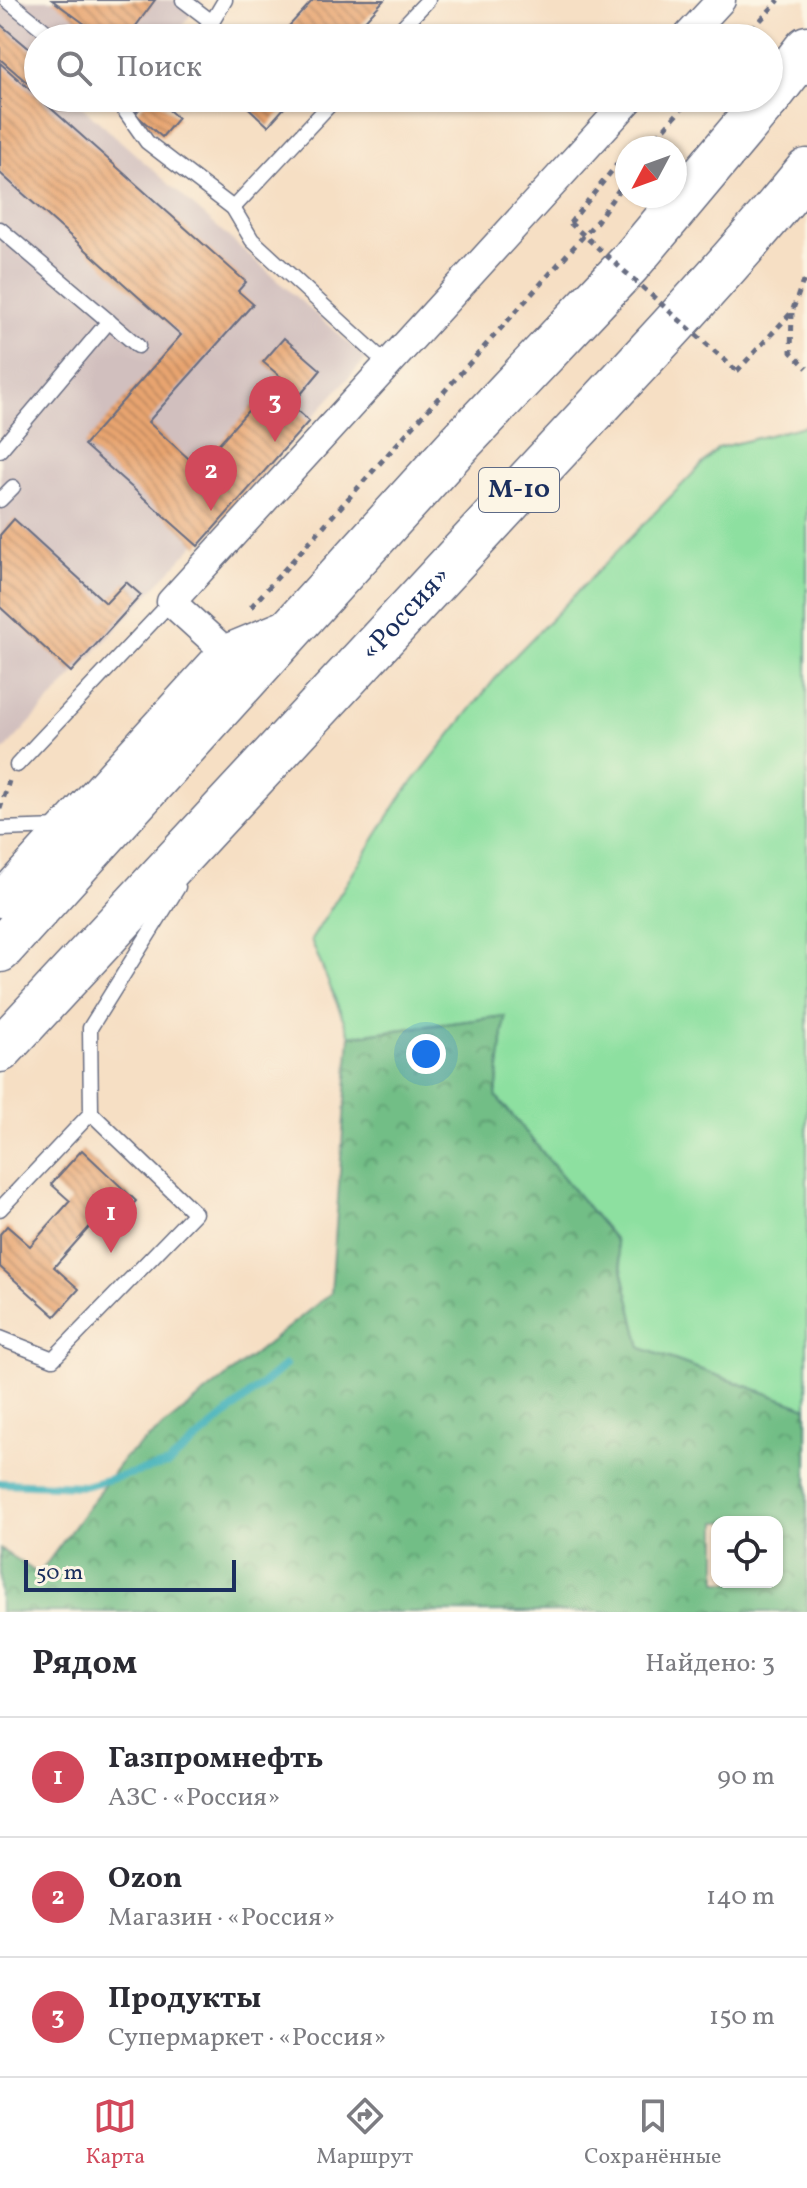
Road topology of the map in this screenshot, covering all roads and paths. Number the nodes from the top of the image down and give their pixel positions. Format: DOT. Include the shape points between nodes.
graph roads {
  1 [pos="7,0"];
  2 [pos="183,0"];
  3 [pos="225,0"];
  4 [pos="428,0"];
  5 [pos="721,0"];
  6 [pos="779,0"];
  7 [pos="212,22"];
  8 [pos="37,24"];
  9 [pos="405,24"];
  10 [pos="699,24"];
  11 [pos="757,24"];
  12 [pos="807,48"];
  13 [pos="783,80"];
  14 [pos="126,112"];
  15 [pos="323,112"];
  16 [pos="618,112"];
  17 [pos="679,112"];
  18 [pos="757,112"];
  19 [pos="658,136"];
  20 [pos="615,167"];
  21 [pos="807,171"];
  22 [pos="615,195"];
  23 [pos="233,208"];
  24 [pos="3,238"];
  25 [pos="807,277"];
  26 [pos="792,312"];
  27 [pos="109,321"];
  28 [pos="138,346"];
  29 [pos="388,365"];
  30 [pos="807,368"];
  31 [pos="0,450"];
  32 [pos="13,487"];
  33 [pos="0,500"];
  34 [pos="171,602"];
  35 [pos="295,623"];
  36 [pos="222,648"];
  37 [pos="17,765"];
  38 [pos="228,807"];
  39 [pos="0,810"];
  40 [pos="69,826"];
  41 [pos="0,829"];
  42 [pos="0,900"];
  43 [pos="0,950"];
  44 [pos="0,1050"];
  45 [pos="91,1113"];
  46 [pos="0,1209"];
  47 [pos="0,1338"];
  1 -- 8 [label="lane"];
  2 -- 7 [label="lane"];
  3 -- 7 [label="lane"];
  4 -- 9 [label="lane"];
  5 -- 10 [label="street"];
  6 -- 11 [label="path"];
  12 -- 13 [label="highway, М-10"];
  14 -- 23 [label="lane" via="147,142"];
  15 -- 23 [label="lane"];
  16 -- 29 [label="street"];
  17 -- 19 [label="path"];
  18 -- 35 [label="highway, М-10" via="629,264"];
  20 -- 26 [label="path, bridge" via="570,223 737,371"];
  21 -- 38 [label="highway, «Россия» / М-10" via="659,342"];
  22 -- 36 [label="path"];
  23 -- 29 [label="lane" via="252,240"];
  24 -- 27 [label="lane"];
  25 -- 26 [label="path"];
  26 -- 30 [label="path" via="791,352"];
  27 -- 28 [label="lane"];
  27 -- 31 [label="lane"];
  29 -- 34 [label="street"];
  32 -- 33 [label="lane"];
  34 -- 36 [label="street"];
  34 -- 37 [label="lane"];
  35 -- 36 [label="street"];
  35 -- 43 [label="highway, М-10"];
  36 -- 40 [label="street"];
  37 -- 39 [label="path"];
  38 -- 44 [label="highway, «Россия» / М-10"];
  38 -- 45 [label="lane" via="90,1028"];
  40 -- 41 [label="lane"];
  40 -- 42 [label="street"];
  45 -- 46 [label="lane"];
  45 -- 47 [label="lane" via="195,1213 53,1359"];
}
